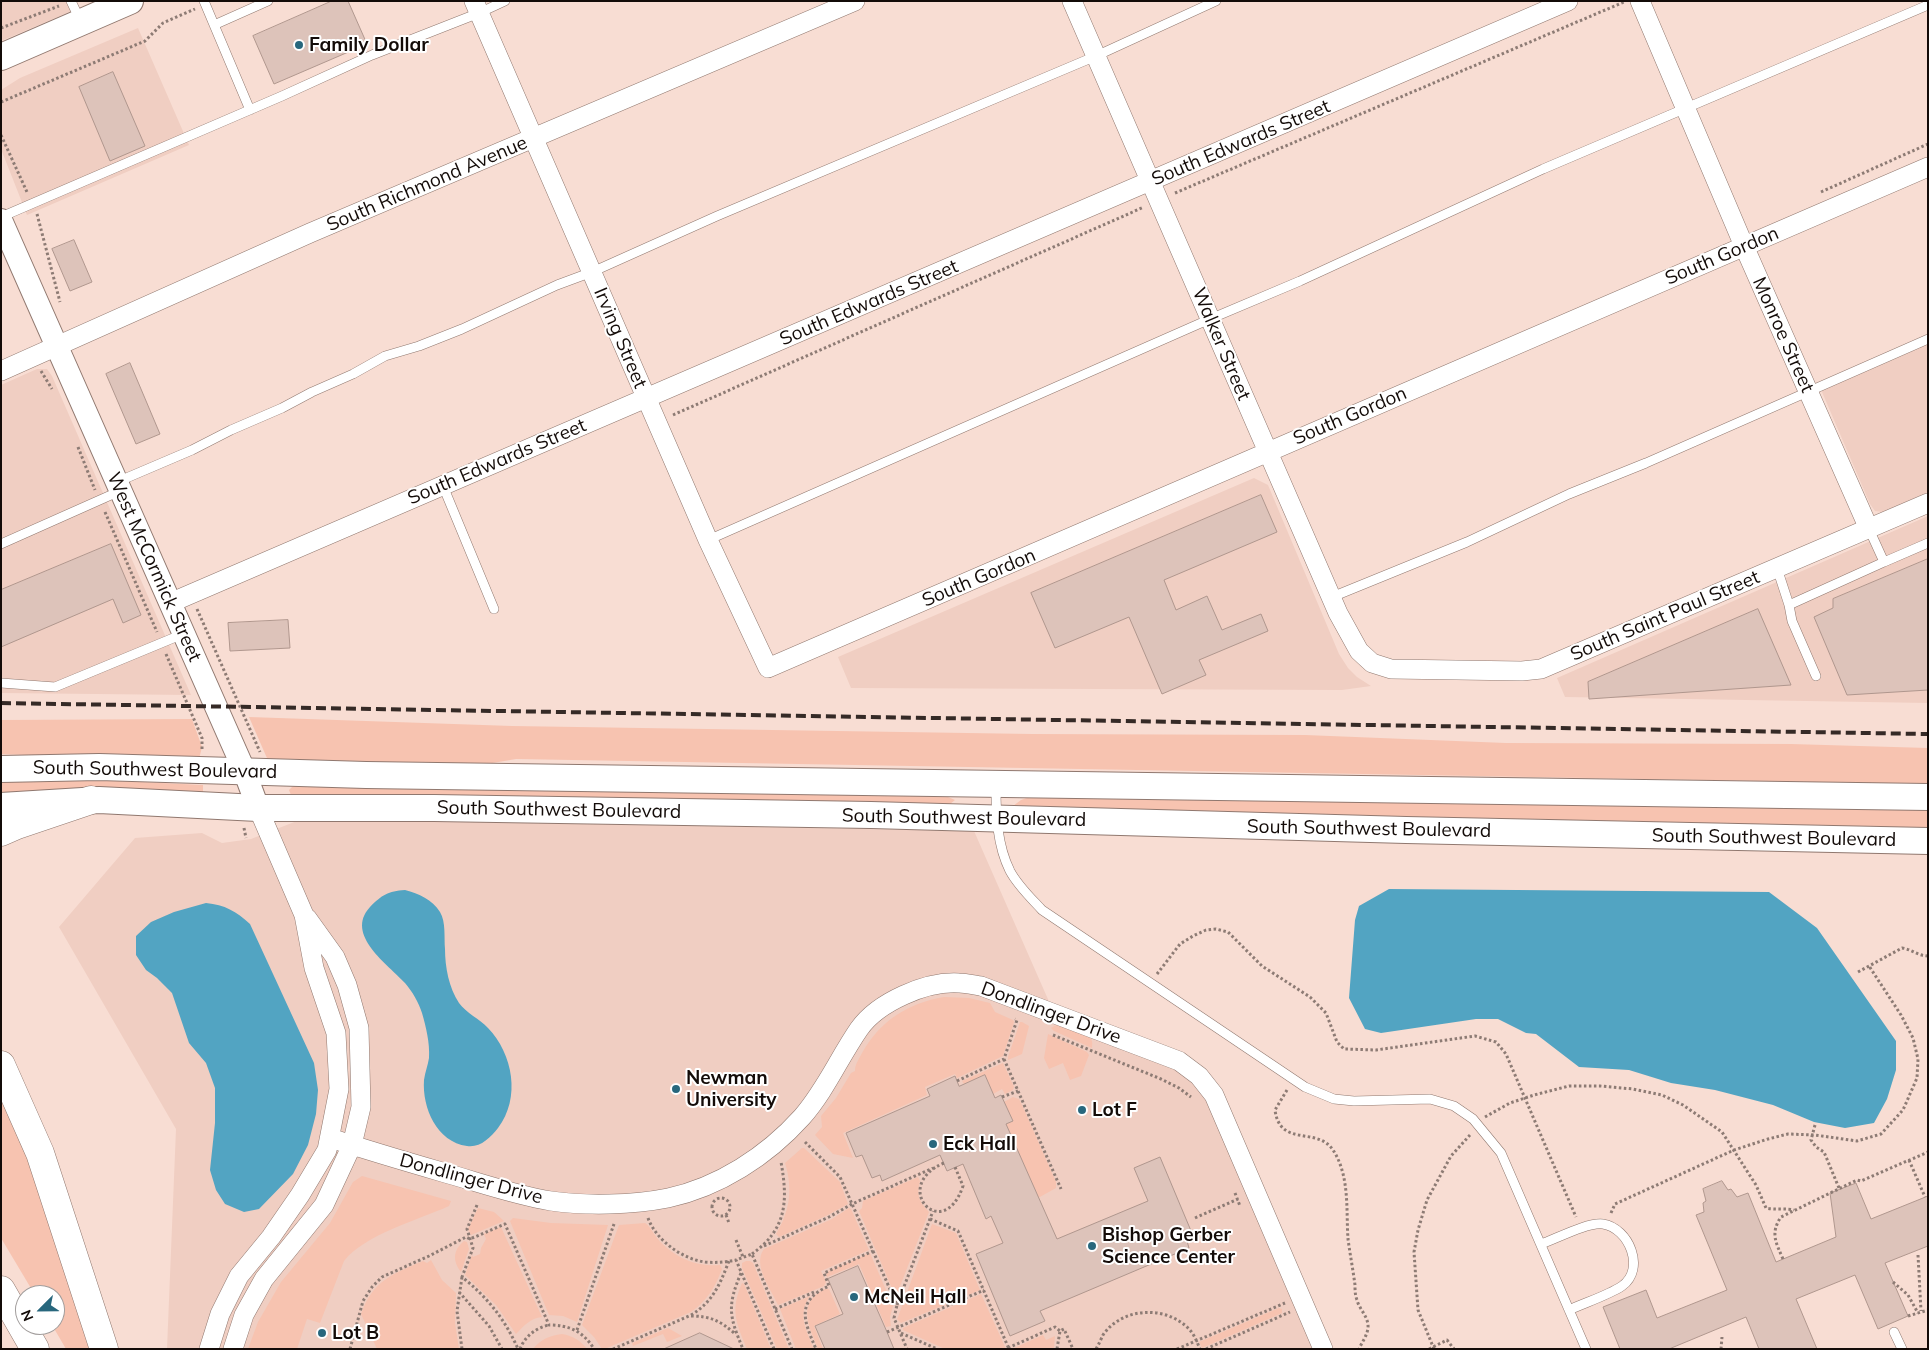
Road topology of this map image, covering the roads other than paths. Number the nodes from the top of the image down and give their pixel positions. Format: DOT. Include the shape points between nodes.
graph roads {
  1 [pos="130,1"];
  2 [pos="268,1"];
  3 [pos="505,1"];
  4 [pos="855,1"];
  5 [pos="1072,1"];
  6 [pos="1216,1"];
  7 [pos="1568,1"];
  8 [pos="1640,1"];
  9 [pos="204,3"];
  10 [pos="1928,5"];
  11 [pos="476,7"];
  12 [pos="72,9"];
  13 [pos="214,25"];
  14 [pos="1096,56"];
  15 [pos="1,57"];
  16 [pos="1686,109"];
  17 [pos="250,110"];
  18 [pos="534,139"];
  19 [pos="1928,167"];
  20 [pos="1151,182"];
  21 [pos="1,218"];
  22 [pos="1744,246"];
  23 [pos="592,272"];
  24 [pos="1210,319"];
  25 [pos="1928,339"];
  26 [pos="56,346"];
  27 [pos="1,371"];
  28 [pos="1808,391"];
  29 [pos="647,399"];
  30 [pos="1268,452"];
  31 [pos="118,486"];
  32 [pos="443,486"];
  33 [pos="1928,503"];
  34 [pos="1869,529"];
  35 [pos="708,540"];
  36 [pos="1928,543"];
  37 [pos="1,544"];
  38 [pos="1884,562"];
  39 [pos="1777,568"];
  40 [pos="1332,597"];
  41 [pos="170,603"];
  42 [pos="1789,605"];
  43 [pos="494,609"];
  44 [pos="184,634"];
  45 [pos="773,666"];
  46 [pos="1391,669"];
  47 [pos="1816,676"];
  48 [pos="1,683"];
  49 [pos="1,769"];
  50 [pos="244,770"];
  51 [pos="996,784"];
  52 [pos="1928,797"];
  53 [pos="91,800"];
  54 [pos="1,806"];
  55 [pos="258,808"];
  56 [pos="996,819"];
  57 [pos="1,832"];
  58 [pos="1928,841"];
  59 [pos="304,915"];
  60 [pos="1,1066"];
  61 [pos="330,1138"];
  62 [pos="352,1145"];
  63 [pos="1541,1244"];
  64 [pos="1,1290"];
  65 [pos="1570,1310"];
  66 [pos="1894,1332"];
  67 [pos="35,1349"];
  68 [pos="104,1349"];
  69 [pos="209,1349"];
  70 [pos="233,1349"];
  71 [pos="1323,1349"];
  72 [pos="1586,1349"];
  73 [pos="1902,1349"];
  1 -- 12 [label="main road"];
  2 -- 13 [label="lane"];
  3 -- 11 [label="lane"];
  4 -- 18 [label="street, South Richmond Avenue"];
  5 -- 14 [label="street, Walker Street"];
  6 -- 14 [label="lane"];
  7 -- 20 [label="street, South Edwards Street"];
  8 -- 16 [label="street, Monroe Street"];
  9 -- 13 [label="lane"];
  10 -- 16 [label="lane"];
  11 -- 17 [label="lane"];
  11 -- 18 [label="street, Irving Street"];
  12 -- 15 [label="main road"];
  13 -- 17 [label="lane"];
  14 -- 20 [label="street, Walker Street"];
  14 -- 23 [label="lane"];
  16 -- 22 [label="street, Monroe Street"];
  16 -- 24 [label="lane" via="1543,169"];
  17 -- 21 [label="lane"];
  18 -- 23 [label="street, Irving Street"];
  18 -- 26 [label="street, South Richmond Avenue" via="310,233"];
  19 -- 22 [label="street, South Gordon"];
  20 -- 24 [label="street, Walker Street"];
  20 -- 29 [label="street, South Edwards Street"];
  21 -- 26 [label="street, West McCormick Street"];
  22 -- 28 [label="street, Monroe Street"];
  22 -- 30 [label="street, South Gordon"];
  23 -- 29 [label="street, Irving Street"];
  23 -- 31 [label="lane" via="557,284 462,329 385,356"];
  24 -- 30 [label="street, Walker Street"];
  24 -- 35 [label="lane"];
  25 -- 28 [label="lane"];
  26 -- 27 [label="street, South Richmond Avenue"];
  26 -- 31 [label="street, West McCormick Street"];
  28 -- 34 [label="street, Monroe Street"];
  28 -- 40 [label="lane" via="1646,464 1569,494 1467,542"];
  29 -- 32 [label="street, South Edwards Street"];
  29 -- 35 [label="street, Irving Street"];
  30 -- 40 [label="street, Walker Street"];
  30 -- 45 [label="street, South Gordon"];
  31 -- 37 [label="lane"];
  31 -- 41 [label="street, West McCormick Street"];
  32 -- 41 [label="street, South Edwards Street"];
  32 -- 43 [label="lane"];
  33 -- 34 [label="street, South Saint Paul Street"];
  34 -- 38 [label="lane"];
  34 -- 39 [label="street, South Saint Paul Street"];
  35 -- 45 [label="street, Irving Street" via="768,668"];
  36 -- 38 [label="lane"];
  38 -- 42 [label="lane"];
  39 -- 42 [label="lane"];
  39 -- 46 [label="street, South Saint Paul Street" via="1541,669 1522,672"];
  40 -- 46 [label="street, Walker Street" via="1359,651 1372,663"];
  41 -- 44 [label="street, West McCormick Street"];
  42 -- 47 [label="lane" via="1792,621"];
  44 -- 48 [label="lane" via="55,687"];
  44 -- 50 [label="street, West McCormick Street"];
  49 -- 50 [label="main road, South Southwest Boulevard"];
  50 -- 51 [label="main road, South Southwest Boulevard" via="386,776"];
  50 -- 55 [label="street, West McCormick Street"];
  51 -- 52 [label="main road, South Southwest Boulevard"];
  51 -- 56 [label="lane"];
  53 -- 54 [label="main road, South Southwest Boulevard"];
  53 -- 55 [label="main road, South Southwest Boulevard"];
  53 -- 57 [label="highway"];
  55 -- 56 [label="main road, South Southwest Boulevard" via="444,808"];
  55 -- 59 [label="street, West McCormick Street"];
  56 -- 58 [label="main road, South Southwest Boulevard"];
  56 -- 63 [label="lane" via="1010,871 1042,910 1292,1078 1334,1098 1354,1101 1430,1099 1454,1106 1473,1119 1501,1153"];
  59 -- 61 [label="street, West McCormick Street" via="314,968 336,1033 339,1088"];
  59 -- 62 [label="street, West McCormick Street" via="336,957 358,1028 361,1107"];
  60 -- 68 [label="highway" via="40,1153"];
  61 -- 62 [label="street, Dondlinger Drive"];
  61 -- 69 [label="street, West McCormick Street" via="328,1150 300,1195 239,1276 220,1314"];
  62 -- 70 [label="street, West McCormick Street" via="324,1205 264,1279 244,1315"];
  62 -- 71 [label="street, Dondlinger Drive" via="552,1201 624,1203 668,1198 726,1177 779,1139 819,1095 860,1028 878,1010 902,996 930,986 957,982 981,986 1179,1061 1199,1076 1214,1095"];
  63 -- 65 [label="lane"];
  63 -- 65 [label="lane" via="1601,1224 1615,1228 1626,1238 1633,1256 1629,1279 1622,1286"];
  64 -- 67 [label="highway"];
  65 -- 72 [label="lane"];
  66 -- 73 [label="lane"];
}
